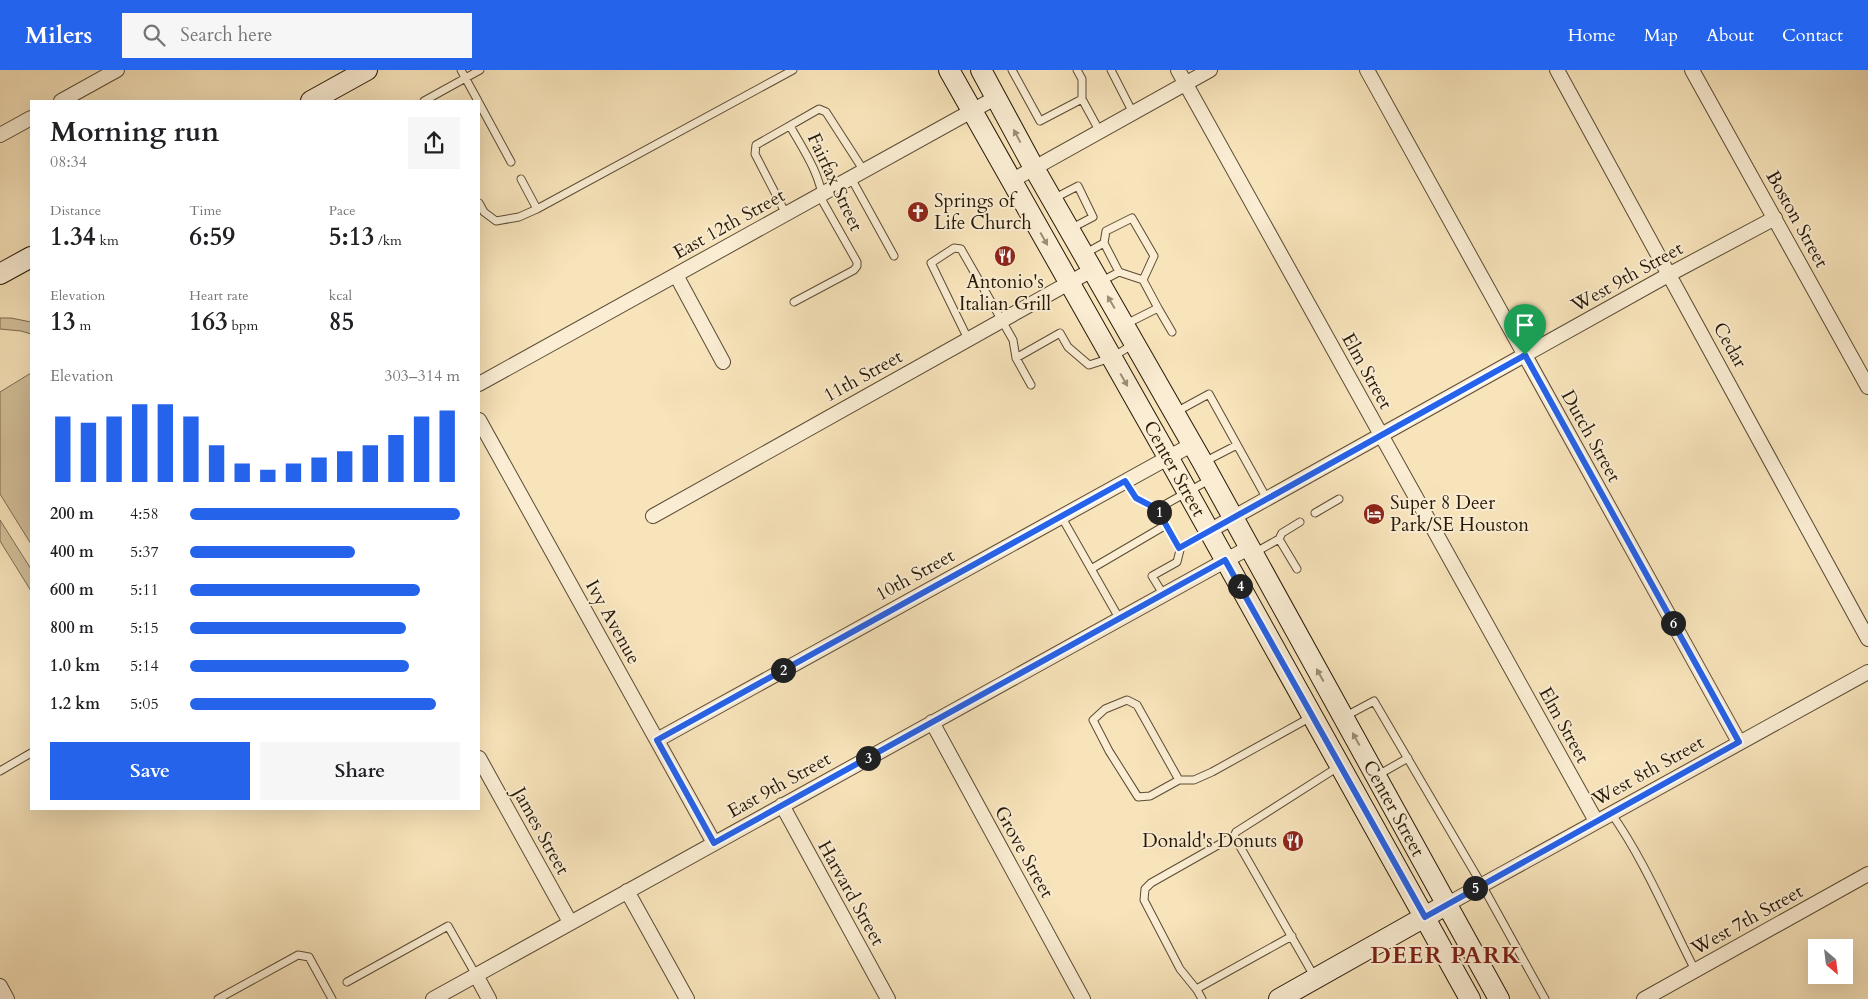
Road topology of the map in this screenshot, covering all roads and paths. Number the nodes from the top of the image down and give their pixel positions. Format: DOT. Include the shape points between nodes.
graph roads {
  1 [pos="117,70"];
  2 [pos="367,70"];
  3 [pos="461,70"];
  4 [pos="480,70"];
  5 [pos="794,70"];
  6 [pos="949,70"];
  7 [pos="1012,70"];
  8 [pos="1077,70"];
  9 [pos="1111,70"];
  10 [pos="1178,70"];
  11 [pos="1210,70"];
  12 [pos="1367,70"];
  13 [pos="1557,70"];
  14 [pos="1692,70"];
  15 [pos="985,72"];
  16 [pos="465,78"];
  17 [pos="1186,84"];
  18 [pos="997,97"];
  19 [pos="1082,99"];
  20 [pos="63,100"];
  21 [pos="313,100"];
  22 [pos="426,100"];
  23 [pos="477,100"];
  24 [pos="480,106"];
  25 [pos="972,111"];
  26 [pos="1133,113"];
  27 [pos="30,119"];
  28 [pos="790,126"];
  29 [pos="1100,132"];
  30 [pos="0,135"];
  31 [pos="511,162"];
  32 [pos="1034,168"];
  33 [pos="864,171"];
  34 [pos="851,178"];
  35 [pos="521,179"];
  36 [pos="1011,181"];
  37 [pos="822,194"];
  38 [pos="1052,200"];
  39 [pos="480,205"];
  40 [pos="537,209"];
  41 [pos="786,214"];
  42 [pos="1775,218"];
  43 [pos="1069,229"];
  44 [pos="1104,243"];
  45 [pos="894,256"];
  46 [pos="30,258"];
  47 [pos="1092,269"];
  48 [pos="1119,272"];
  49 [pos="0,274"];
  50 [pos="1670,274"];
  51 [pos="676,275"];
  52 [pos="1143,280"];
  53 [pos="1069,283"];
  54 [pos="794,302"];
  55 [pos="1158,308"];
  56 [pos="1002,320"];
  57 [pos="1124,325"];
  58 [pos="1172,332"];
  59 [pos="968,339"];
  60 [pos="1135,343"];
  61 [pos="1525,355"];
  62 [pos="1016,358"];
  63 [pos="1112,358"];
  64 [pos="724,362"];
  65 [pos="480,383"];
  66 [pos="1030,385"];
  67 [pos="1868,387"];
  68 [pos="1175,413"];
  69 [pos="480,422"];
  70 [pos="1382,435"];
  71 [pos="1193,444"];
  72 [pos="1237,445"];
  73 [pos="1168,457"];
  74 [pos="1208,471"];
  75 [pos="1125,481"];
  76 [pos="1187,492"];
  77 [pos="1267,499"];
  78 [pos="1339,499"];
  79 [pos="1157,509"];
  80 [pos="1315,513"];
  81 [pos="653,516"];
  82 [pos="1061,516"];
  83 [pos="1234,518"];
  84 [pos="1300,522"];
  85 [pos="1166,525"];
  86 [pos="1209,531"];
  87 [pos="1279,539"];
  88 [pos="1179,548"];
  89 [pos="1252,550"];
  90 [pos="1225,560"];
  91 [pos="1091,569"];
  92 [pos="1297,569"];
  93 [pos="1163,594"];
  94 [pos="1119,618"];
  95 [pos="1868,639"];
  96 [pos="1868,672"];
  97 [pos="1312,716"];
  98 [pos="1344,717"];
  99 [pos="932,722"];
  100 [pos="657,740"];
  101 [pos="1739,742"];
  102 [pos="30,754"];
  103 [pos="1408,758"];
  104 [pos="480,760"];
  105 [pos="1340,766"];
  106 [pos="0,771"];
  107 [pos="1376,776"];
  108 [pos="1179,780"];
  109 [pos="782,805"];
  110 [pos="1611,813"];
  111 [pos="1596,821"];
  112 [pos="1234,836"];
  113 [pos="714,843"];
  114 [pos="1868,874"];
  115 [pos="1482,884"];
  116 [pos="627,891"];
  117 [pos="1446,905"];
  118 [pos="1425,917"];
  119 [pos="570,922"];
  120 [pos="1292,936"];
  121 [pos="1694,970"];
  122 [pos="476,975"];
  123 [pos="1315,979"];
  124 [pos="347,982"];
  125 [pos="0,986"];
  126 [pos="1197,990"];
  127 [pos="7,999"];
  128 [pos="218,999"];
  129 [pos="332,999"];
  130 [pos="433,999"];
  131 [pos="489,999"];
  132 [pos="687,999"];
  133 [pos="888,999"];
  134 [pos="1083,999"];
  135 [pos="1202,999"];
  136 [pos="1279,999"];
  137 [pos="1470,999"];
  138 [pos="1498,999"];
  139 [pos="1545,999"];
  140 [pos="1644,999"];
  1 -- 20 [label="street"];
  2 -- 21 [label="main road"];
  3 -- 16 [label="lane"];
  4 -- 16 [label="lane"];
  5 -- 40 [label="lane"];
  6 -- 25 [label="main road, Center Street"];
  7 -- 19 [label="lane" via="1040,121"];
  8 -- 19 [label="lane" via="1082,79"];
  9 -- 26 [label="lane"];
  10 -- 17 [label="street, Elm Street"];
  11 -- 17 [label="street"];
  12 -- 61 [label="street, Dutch Street"];
  13 -- 50 [label="street, Cedar"];
  14 -- 42 [label="street, Boston Street"];
  15 -- 18 [label="main road, Center Street"];
  16 -- 22 [label="lane"];
  16 -- 23 [label="lane"];
  17 -- 26 [label="street"];
  17 -- 70 [label="street, Elm Street"];
  18 -- 25 [label="street, East 12th Street"];
  32 -- 18 [label="main road, Center Street, one-way"];
  19 -- 29 [label="lane"];
  24 -- 31 [label="lane"];
  25 -- 33 [label="street, East 12th Street"];
  25 -- 36 [label="main road, Center Street"];
  26 -- 29 [label="street"];
  27 -- 30 [label="street"];
  28 -- 33 [label="lane" via="819,109 823,110"];
  28 -- 37 [label="lane, Fairfax Street" via="814,170"];
  28 -- 41 [label="lane" via="756,145 754,151"];
  29 -- 32 [label="street"];
  32 -- 36 [label="street"];
  32 -- 38 [label="main road, Center Street"];
  33 -- 34 [label="street, East 12th Street"];
  34 -- 37 [label="street, East 12th Street"];
  34 -- 45 [label="lane"];
  35 -- 40 [label="lane"];
  36 -- 53 [label="main road, Center Street, one-way"];
  37 -- 41 [label="street, East 12th Street"];
  37 -- 54 [label="lane, Fairfax Street" via="826,209 857,266"];
  38 -- 43 [label="main road, Center Street"];
  38 -- 43 [label="lane" via="1078,186 1093,216"];
  39 -- 40 [label="lane" via="496,221 519,218"];
  41 -- 51 [label="street, East 12th Street"];
  42 -- 50 [label="street, West 9th Street"];
  42 -- 67 [label="street, Boston Street"];
  43 -- 47 [label="main road, Center Street"];
  44 -- 47 [label="lane"];
  44 -- 48 [label="lane"];
  44 -- 52 [label="lane" via="1106,232 1132,218 1154,256"];
  46 -- 49 [label="main road"];
  47 -- 48 [label="lane"];
  47 -- 53 [label="street, 11th Street"];
  57 -- 47 [label="main road, Center Street, one-way"];
  48 -- 52 [label="lane"];
  50 -- 61 [label="street, West 9th Street"];
  50 -- 95 [label="street, Cedar"];
  51 -- 64 [label="street"];
  51 -- 65 [label="street, East 12th Street"];
  52 -- 55 [label="lane"];
  53 -- 56 [label="street, 11th Street"];
  53 -- 63 [label="main road, Center Street"];
  55 -- 57 [label="lane"];
  55 -- 58 [label="lane"];
  56 -- 59 [label="street, 11th Street"];
  56 -- 59 [label="lane" via="961,249 954,248 931,262"];
  56 -- 62 [label="lane" via="1013,340"];
  57 -- 60 [label="main road, Center Street"];
  59 -- 81 [label="street, 11th Street"];
  60 -- 63 [label="lane"];
  60 -- 68 [label="main road, Center Street"];
  61 -- 70 [label="street, West 9th Street"];
  61 -- 101 [label="street, Dutch Street"];
  62 -- 63 [label="lane" via="1060,334 1068,347 1089,365"];
  62 -- 66 [label="lane"];
  63 -- 73 [label="main road, Center Street, one-way"];
  68 -- 71 [label="main road, Center Street"];
  68 -- 72 [label="lane" via="1209,394"];
  69 -- 100 [label="street, Ivy Avenue"];
  70 -- 77 [label="street, West 9th Street"];
  70 -- 111 [label="street, Elm Street"];
  71 -- 73 [label="street, 10th Street"];
  71 -- 74 [label="main road, Center Street"];
  72 -- 74 [label="lane"];
  72 -- 77 [label="lane"];
  73 -- 75 [label="street, 10th Street"];
  73 -- 76 [label="main road, Center Street"];
  74 -- 76 [label="lane"];
  74 -- 83 [label="main road, Center Street"];
  75 -- 79 [label="lane" via="1136,498"];
  75 -- 82 [label="street, 10th Street"];
  76 -- 79 [label="lane"];
  76 -- 86 [label="main road, Center Street"];
  77 -- 83 [label="street, West 9th Street"];
  78 -- 80 [label="lane"];
  79 -- 85 [label="lane"];
  82 -- 91 [label="lane"];
  82 -- 100 [label="street, 10th Street"];
  83 -- 86 [label="street, West 9th Street"];
  83 -- 89 [label="main road, Center Street"];
  84 -- 87 [label="lane" via="1282,532"];
  85 -- 88 [label="lane"];
  85 -- 91 [label="lane"];
  86 -- 88 [label="lane"];
  86 -- 90 [label="main road, Center Street"];
  87 -- 89 [label="lane"];
  87 -- 92 [label="lane"];
  88 -- 93 [label="lane" via="1177,562 1152,576"];
  89 -- 90 [label="street, East 9th Street"];
  98 -- 89 [label="main road, Center Street, one-way"];
  90 -- 93 [label="street, East 9th Street"];
  90 -- 97 [label="main road, Center Street"];
  91 -- 94 [label="lane"];
  93 -- 94 [label="street, East 9th Street"];
  94 -- 99 [label="street, East 9th Street"];
  96 -- 101 [label="street, West 8th Street"];
  97 -- 105 [label="main road, Center Street"];
  97 -- 108 [label="lane" via="1212,772 1194,780"];
  98 -- 103 [label="lane" via="1374,701"];
  107 -- 98 [label="main road, Center Street, one-way"];
  99 -- 109 [label="street, East 9th Street"];
  99 -- 134 [label="street, Grove Street"];
  100 -- 113 [label="street, Ivy Avenue"];
  101 -- 110 [label="street, West 8th Street"];
  102 -- 106 [label="lane"];
  103 -- 107 [label="lane"];
  103 -- 115 [label="lane"];
  104 -- 119 [label="street, James Street"];
  105 -- 112 [label="lane"];
  105 -- 118 [label="main road, Center Street"];
  107 -- 117 [label="main road, Center Street"];
  108 -- 108 [label="lane" via="1137,705 1127,700 1105,709 1094,720 1108,751 1138,797 1150,796"];
  109 -- 113 [label="street, East 9th Street"];
  109 -- 133 [label="street, Harvard Street"];
  110 -- 111 [label="street, West 8th Street"];
  110 -- 121 [label="lane" via="1646,873"];
  111 -- 115 [label="street, West 8th Street"];
  112 -- 120 [label="lane"];
  112 -- 126 [label="lane" via="1150,883 1145,889 1144,900 1162,935 1180,969"];
  113 -- 116 [label="street, East 9th Street"];
  114 -- 121 [label="street, West 7th Street"];
  115 -- 117 [label="street, West 8th Street"];
  115 -- 139 [label="lane"];
  116 -- 119 [label="street, East 9th Street"];
  116 -- 132 [label="street"];
  117 -- 118 [label="main road"];
  117 -- 138 [label="main road, Center Street"];
  118 -- 123 [label="main road"];
  118 -- 137 [label="main road, Center Street"];
  119 -- 122 [label="street, East 9th Street"];
  120 -- 123 [label="lane"];
  120 -- 126 [label="lane"];
  121 -- 140 [label="street, West 7th Street"];
  122 -- 124 [label="lane" via="448,926"];
  122 -- 130 [label="street, East 9th Street"];
  122 -- 131 [label="street"];
  123 -- 136 [label="main road"];
  125 -- 127 [label="street"];
  126 -- 135 [label="lane"];
  128 -- 129 [label="lane" via="298,955 309,957"];
}
